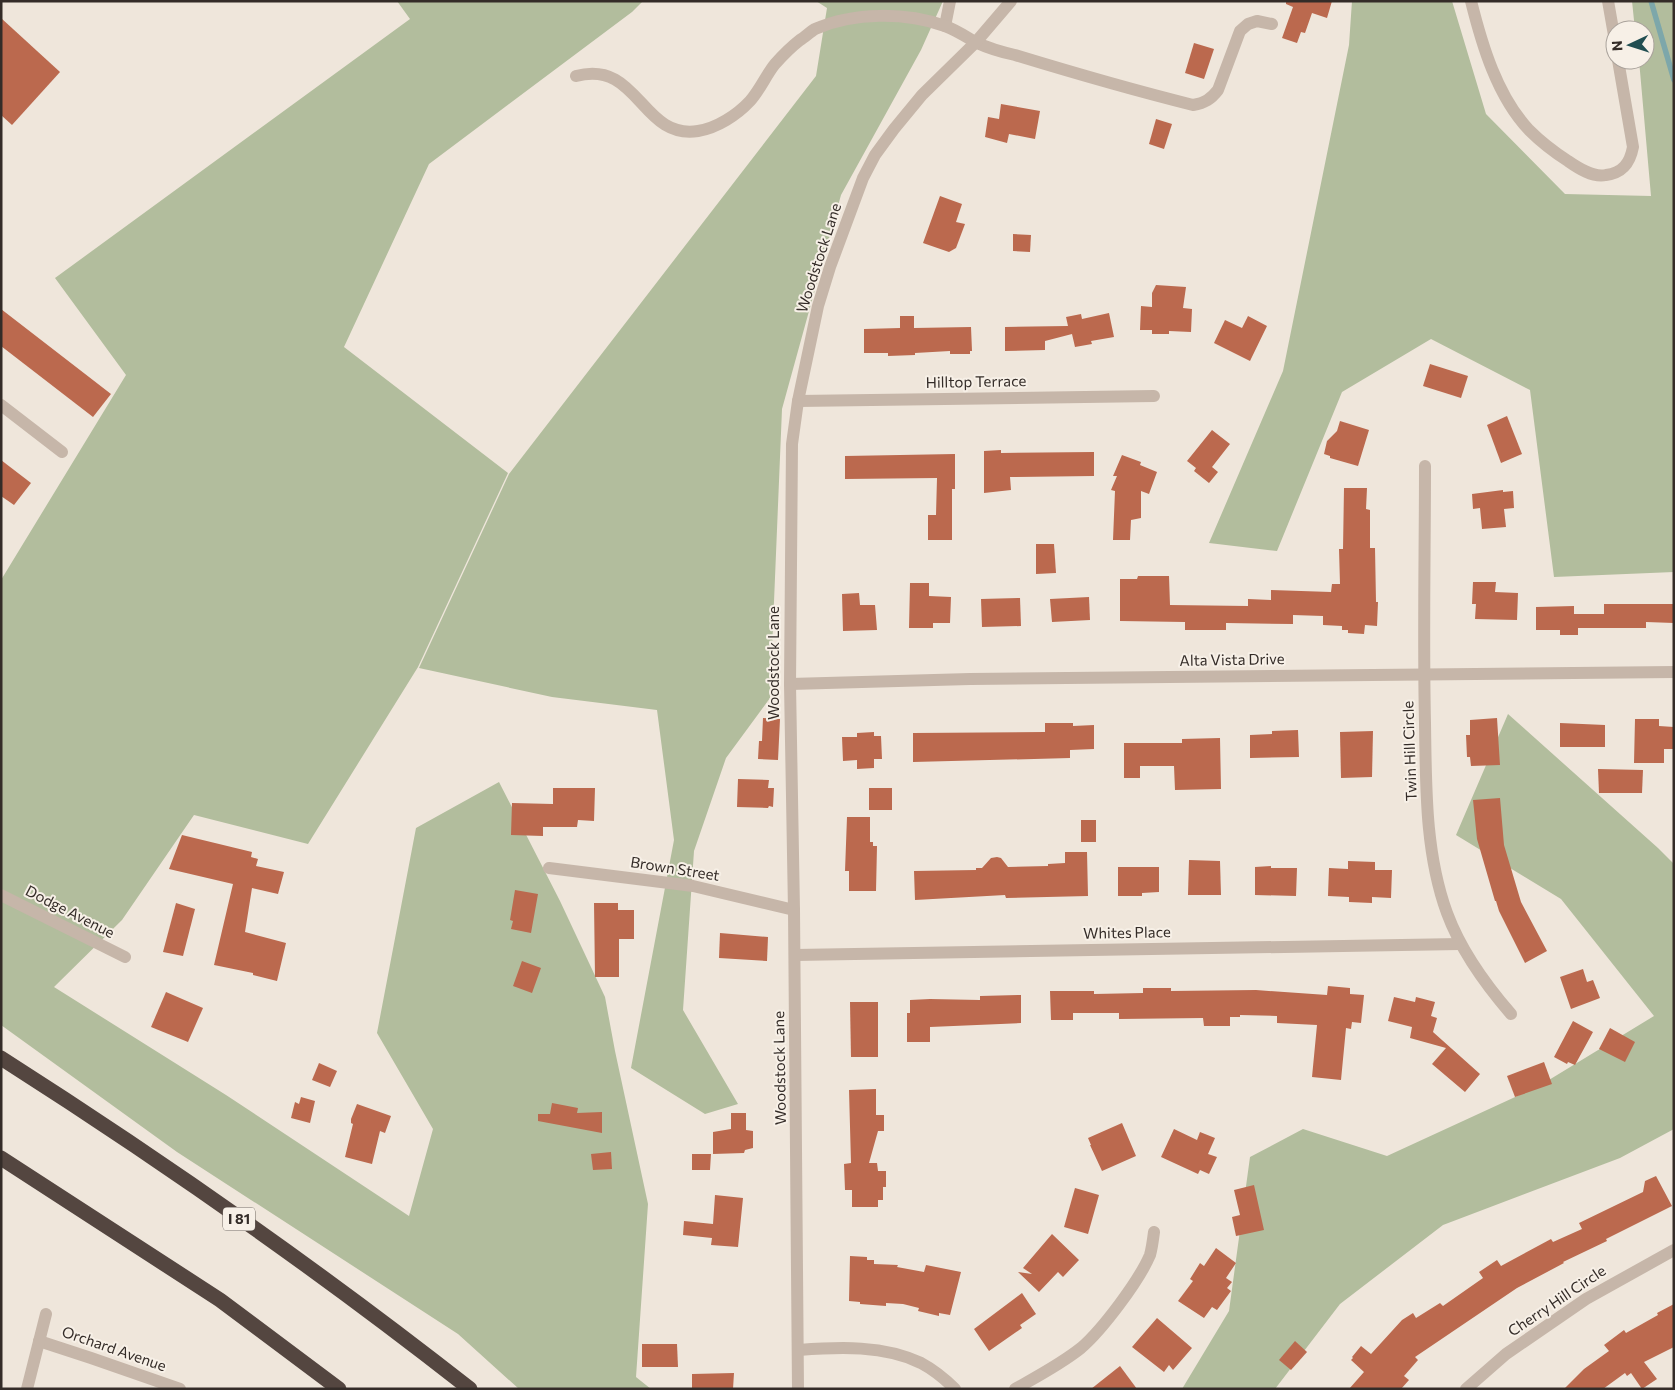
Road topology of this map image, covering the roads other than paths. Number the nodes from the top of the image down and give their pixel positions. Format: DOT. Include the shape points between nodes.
graph roads {
  1 [pos="950,1"];
  2 [pos="1011,1"];
  3 [pos="1471,1"];
  4 [pos="1608,1"];
  5 [pos="1611,20"];
  6 [pos="1272,24"];
  7 [pos="945,26"];
  8 [pos="976,42"];
  9 [pos="1620,70"];
  10 [pos="576,76"];
  11 [pos="1154,396"];
  12 [pos="798,401"];
  13 [pos="1,405"];
  14 [pos="62,452"];
  15 [pos="1425,466"];
  16 [pos="1674,672"];
  17 [pos="1424,675"];
  18 [pos="790,684"];
  19 [pos="549,868"];
  20 [pos="1,895"];
  21 [pos="794,910"];
  22 [pos="1460,944"];
  23 [pos="795,955"];
  24 [pos="125,957"];
  25 [pos="1511,1014"];
  26 [pos="1,1058"];
  27 [pos="1,1158"];
  28 [pos="1154,1232"];
  29 [pos="1674,1250"];
  30 [pos="46,1314"];
  31 [pos="39,1342"];
  32 [pos="799,1350"];
  33 [pos="27,1389"];
  34 [pos="180,1389"];
  35 [pos="339,1389"];
  36 [pos="470,1389"];
  37 [pos="798,1389"];
  38 [pos="955,1389"];
  39 [pos="1016,1389"];
  40 [pos="1466,1389"];
  1 -- 7 [label="street"];
  2 -- 8 [label="street, Woodstock Lane"];
  3 -- 9 [label="street" via="1496,78 1513,110 1550,149 1592,174 1604,176 1617,172 1631,158 1633,148"];
  4 -- 5 [label="street"];
  6 -- 8 [label="street" via="1258,21 1240,31 1218,90 1204,103 1193,105 1108,84"];
  7 -- 8 [label="street"];
  7 -- 10 [label="street" via="912,18 884,16 843,20 814,30 789,48 750,101 735,115 700,131 685,132 659,121 615,78 598,73"];
  8 -- 12 [label="street, Woodstock Lane" via="894,129 863,178 818,306"];
  11 -- 12 [label="street, Hilltop Terrace"];
  12 -- 18 [label="street, Woodstock Lane" via="792,444"];
  13 -- 14 [label="street"];
  15 -- 17 [label="street, Twin Hill Circle"];
  16 -- 17 [label="street, Alta Vista Drive"];
  17 -- 18 [label="street, Alta Vista Drive"];
  17 -- 22 [label="street, Twin Hill Circle" via="1430,845 1439,888"];
  18 -- 21 [label="street, Woodstock Lane"];
  19 -- 21 [label="street, Brown Street" via="693,886"];
  20 -- 24 [label="street, Dodge Avenue"];
  21 -- 23 [label="street, Woodstock Lane"];
  22 -- 23 [label="street, Whites Place"];
  22 -- 25 [label="street, Twin Hill Circle" via="1487,986"];
  23 -- 32 [label="street, Woodstock Lane"];
  26 -- 36 [label="highway, I 81" via="308,1267"];
  27 -- 35 [label="highway" via="220,1300"];
  28 -- 39 [label="street" via="1150,1254 1133,1285 1099,1330 1056,1366"];
  29 -- 40 [label="street, Cherry Hill Circle" via="1586,1299 1506,1354"];
  30 -- 31 [label="street"];
  31 -- 33 [label="street"];
  31 -- 34 [label="street, Orchard Avenue"];
  32 -- 37 [label="street, Woodstock Lane"];
  32 -- 38 [label="street" via="834,1347 898,1355 920,1363"];
}
